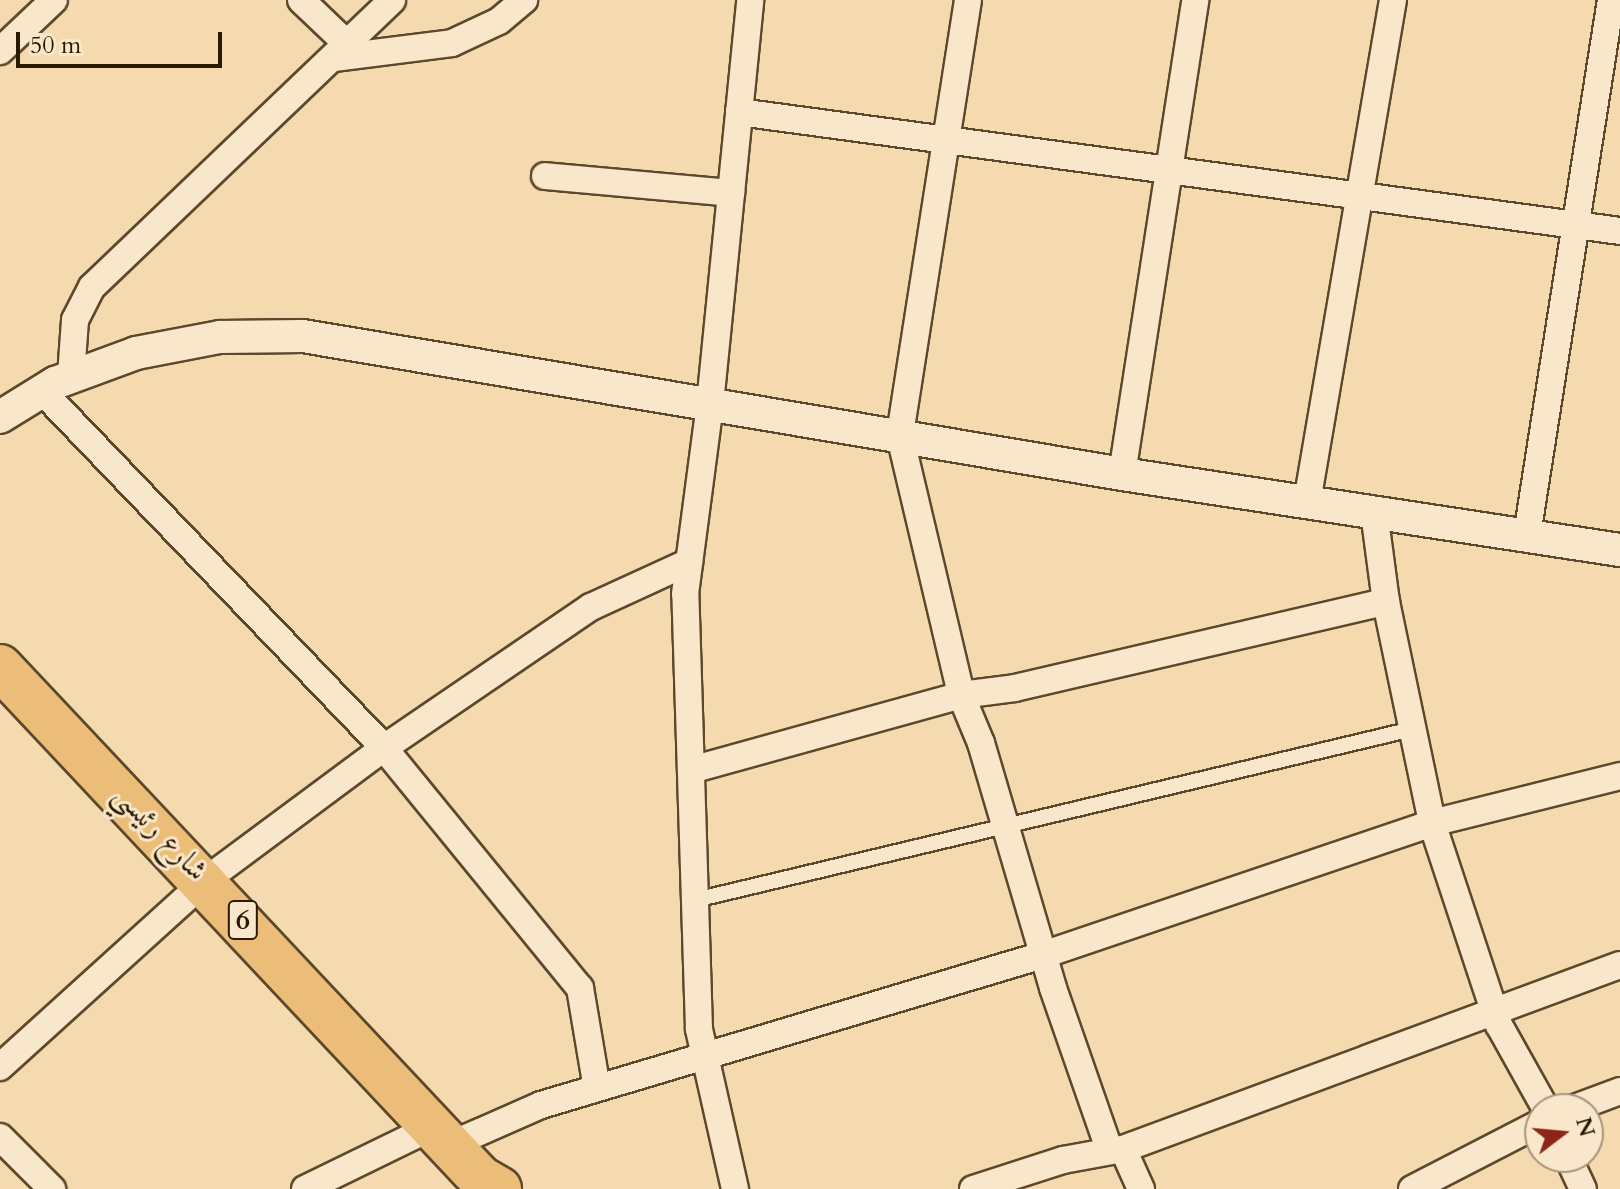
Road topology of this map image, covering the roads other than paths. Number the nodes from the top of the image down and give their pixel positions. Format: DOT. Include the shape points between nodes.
graph roads {
  1 [pos="54,0"];
  2 [pos="301,0"];
  3 [pos="392,0"];
  4 [pos="524,0"];
  5 [pos="750,0"];
  6 [pos="968,0"];
  7 [pos="1195,0"];
  8 [pos="1393,0"];
  9 [pos="1611,0"];
  10 [pos="0,51"];
  11 [pos="340,51"];
  12 [pos="739,112"];
  13 [pos="947,141"];
  14 [pos="1169,172"];
  15 [pos="545,176"];
  16 [pos="731,193"];
  17 [pos="1359,198"];
  18 [pos="1573,224"];
  19 [pos="1620,231"];
  20 [pos="71,376"];
  21 [pos="41,390"];
  22 [pos="710,404"];
  23 [pos="0,417"];
  24 [pos="900,436"];
  25 [pos="1122,474"];
  26 [pos="1307,502"];
  27 [pos="1374,512"];
  28 [pos="1527,535"];
  29 [pos="1620,550"];
  30 [pos="689,562"];
  31 [pos="1386,602"];
  32 [pos="0,667"];
  33 [pos="961,695"];
  34 [pos="1412,729"];
  35 [pos="384,748"];
  36 [pos="691,770"];
  37 [pos="1620,776"];
  38 [pos="1432,823"];
  39 [pos="1005,827"];
  40 [pos="206,880"];
  41 [pos="695,900"];
  42 [pos="1043,955"];
  43 [pos="1620,965"];
  44 [pos="1495,1011"];
  45 [pos="705,1056"];
  46 [pos="0,1067"];
  47 [pos="597,1088"];
  48 [pos="1538,1093"];
  49 [pos="1524,1131"];
  50 [pos="442,1136"];
  51 [pos="0,1137"];
  52 [pos="1116,1149"];
  53 [pos="487,1185"];
  54 [pos="52,1189"];
  55 [pos="305,1189"];
  56 [pos="735,1189"];
  57 [pos="973,1189"];
  58 [pos="1141,1189"];
  59 [pos="1412,1189"];
  1 -- 10 [label="street"];
  2 -- 11 [label="street"];
  3 -- 11 [label="street"];
  4 -- 11 [label="street" via="499,21 452,43"];
  5 -- 12 [label="street"];
  6 -- 13 [label="street"];
  7 -- 14 [label="street"];
  8 -- 17 [label="street"];
  9 -- 18 [label="street"];
  11 -- 20 [label="street" via="92,287 72,330"];
  12 -- 13 [label="street"];
  12 -- 16 [label="street"];
  13 -- 14 [label="street"];
  13 -- 24 [label="street"];
  14 -- 17 [label="street"];
  14 -- 25 [label="street"];
  15 -- 16 [label="street"];
  16 -- 22 [label="street"];
  17 -- 18 [label="street"];
  17 -- 26 [label="street"];
  18 -- 19 [label="street"];
  18 -- 28 [label="street"];
  20 -- 21 [label="street"];
  20 -- 22 [label="street" via="178,343 303,336"];
  21 -- 23 [label="street"];
  21 -- 35 [label="street"];
  22 -- 24 [label="street"];
  22 -- 30 [label="street"];
  24 -- 25 [label="street"];
  24 -- 33 [label="street"];
  25 -- 26 [label="street"];
  26 -- 27 [label="street"];
  27 -- 28 [label="street"];
  27 -- 31 [label="street"];
  28 -- 29 [label="street"];
  30 -- 35 [label="street" via="591,607"];
  30 -- 36 [label="street" via="685,594"];
  31 -- 33 [label="street" via="1015,688"];
  31 -- 34 [label="street"];
  32 -- 40 [label="highway, شارع رئيسي / 6"];
  33 -- 36 [label="street"];
  33 -- 39 [label="street"];
  34 -- 38 [label="street"];
  34 -- 39 [label="lane"];
  35 -- 40 [label="street"];
  35 -- 47 [label="street" via="580,988"];
  36 -- 41 [label="street"];
  37 -- 38 [label="street"];
  38 -- 42 [label="street"];
  38 -- 44 [label="street"];
  39 -- 41 [label="lane"];
  39 -- 42 [label="street"];
  40 -- 46 [label="street"];
  40 -- 50 [label="highway, شارع رئيسي / 6"];
  41 -- 45 [label="street" via="699,1029"];
  42 -- 45 [label="street"];
  42 -- 52 [label="street"];
  43 -- 44 [label="street"];
  44 -- 48 [label="street"];
  44 -- 52 [label="street"];
  45 -- 47 [label="street"];
  45 -- 56 [label="street"];
  47 -- 50 [label="street"];
  49 -- 59 [label="street"];
  50 -- 53 [label="highway, شارع رئيسي / 6"];
  50 -- 55 [label="street"];
  51 -- 54 [label="street"];
  52 -- 57 [label="street"];
  52 -- 58 [label="street"];
}
